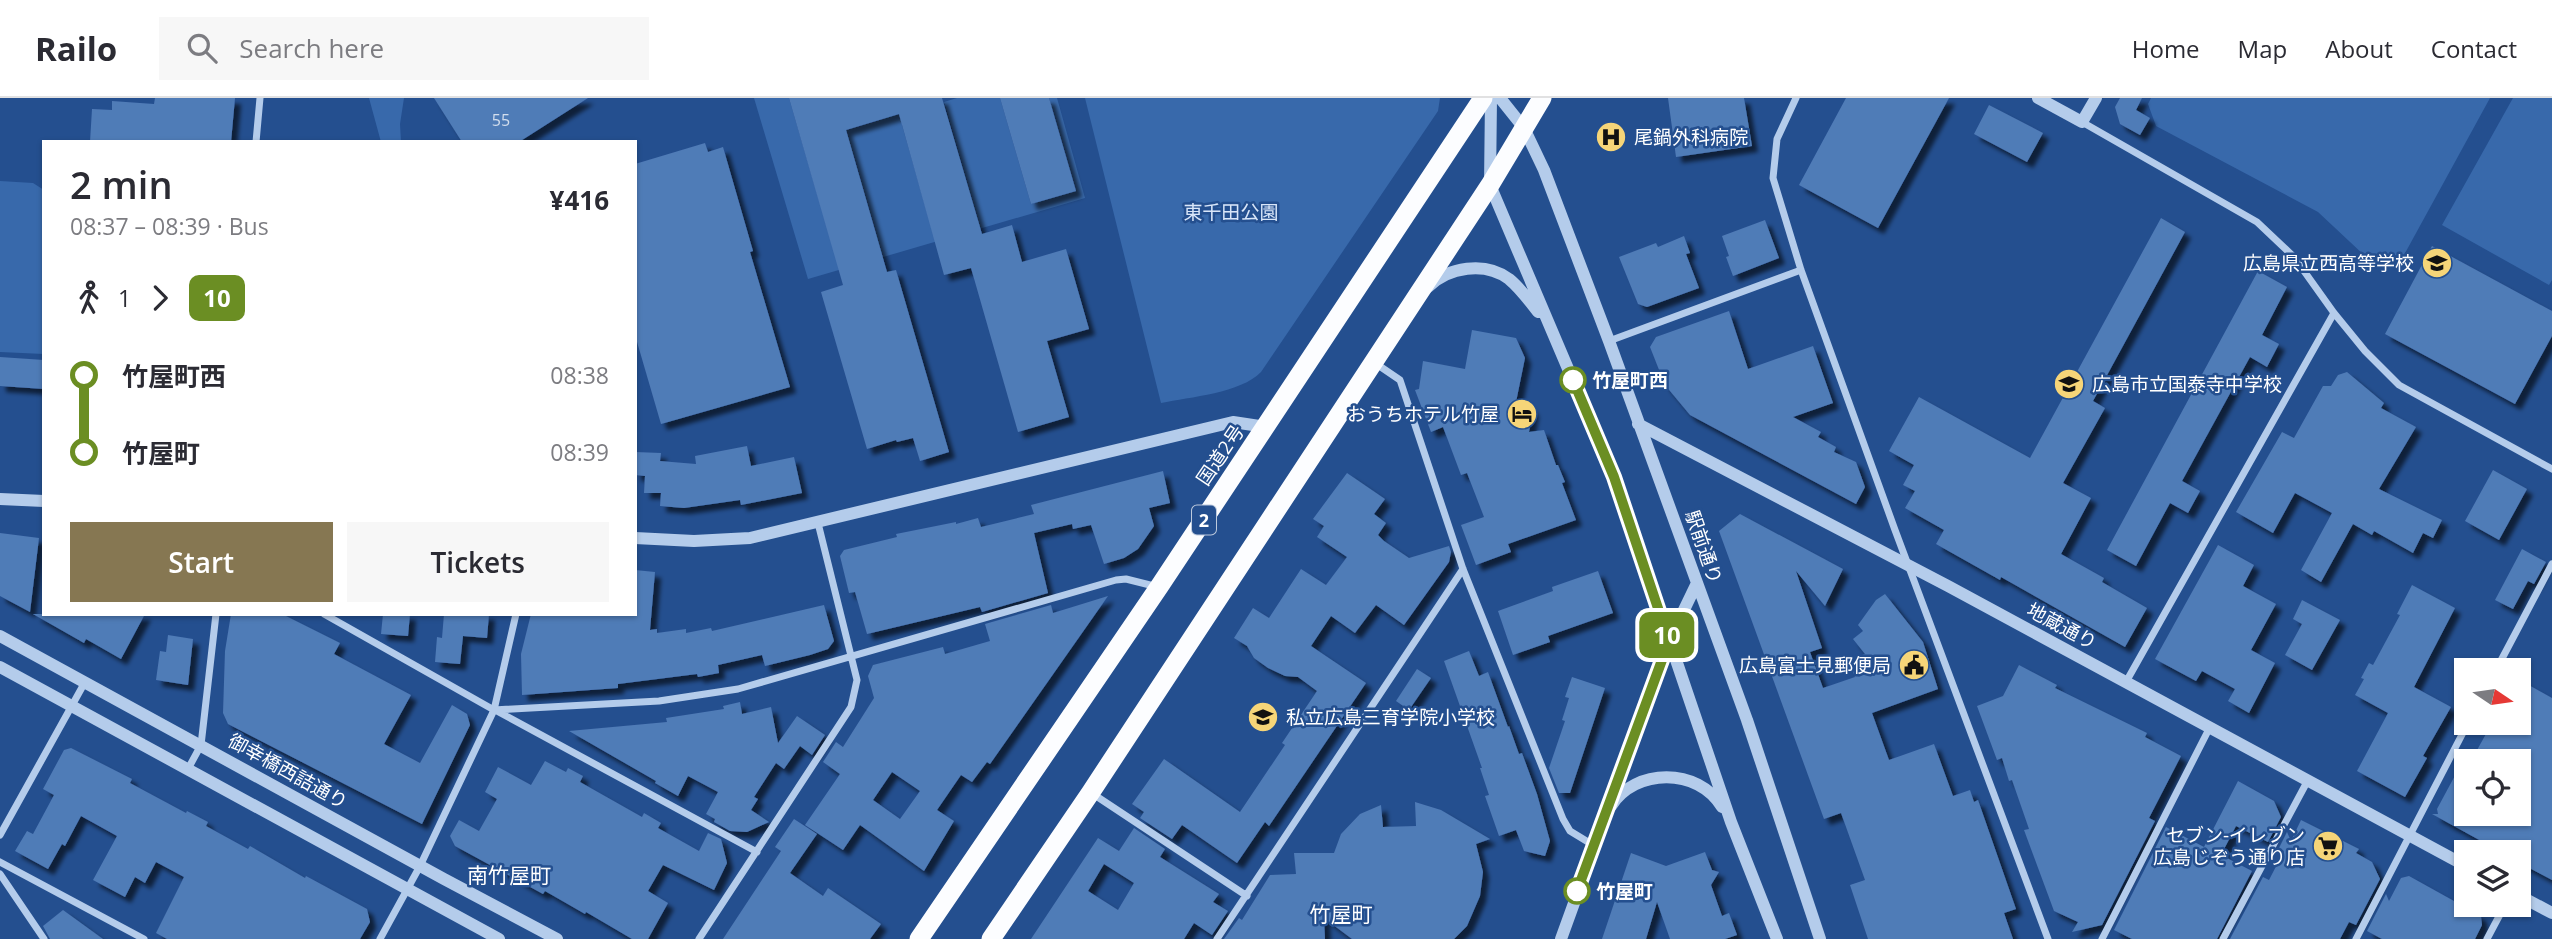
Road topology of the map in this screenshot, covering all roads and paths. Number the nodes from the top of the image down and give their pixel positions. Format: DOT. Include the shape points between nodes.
graph roads {
  1 [pos="260,98"];
  2 [pos="1483,98"];
  3 [pos="1491,98"];
  4 [pos="1500,98"];
  5 [pos="1542,98"];
  6 [pos="1796,98"];
  7 [pos="2038,98"];
  8 [pos="2096,98"];
  9 [pos="2082,122"];
  10 [pos="1524,128"];
  11 [pos="256,140"];
  12 [pos="1490,185"];
  13 [pos="1801,270"];
  14 [pos="1413,301"];
  15 [pos="2334,313"];
  16 [pos="1550,329"];
  17 [pos="1609,341"];
  18 [pos="1374,362"];
  19 [pos="1638,424"];
  20 [pos="1266,427"];
  21 [pos="2552,469"];
  22 [pos="0,499"];
  23 [pos="42,501"];
  24 [pos="818,523"];
  25 [pos="637,538"];
  26 [pos="2552,564"];
  27 [pos="1909,567"];
  28 [pos="1462,569"];
  29 [pos="1696,585"];
  30 [pos="1159,587"];
  31 [pos="216,616"];
  32 [pos="328,616"];
  33 [pos="516,616"];
  34 [pos="0,636"];
  35 [pos="1669,641"];
  36 [pos="853,657"];
  37 [pos="2502,658"];
  38 [pos="0,667"];
  39 [pos="85,682"];
  40 [pos="2126,682"];
  41 [pos="72,705"];
  42 [pos="495,710"];
  43 [pos="2210,727"];
  44 [pos="2462,735"];
  45 [pos="201,745"];
  46 [pos="188,769"];
  47 [pos="2308,780"];
  48 [pos="1091,792"];
  49 [pos="1602,821"];
  50 [pos="1731,822"];
  51 [pos="0,835"];
  52 [pos="2408,835"];
  53 [pos="1593,845"];
  54 [pos="757,852"];
  55 [pos="2454,860"];
  56 [pos="0,862"];
  57 [pos="420,866"];
  58 [pos="0,874"];
  59 [pos="408,890"];
  60 [pos="1247,896"];
  61 [pos="2531,902"];
  62 [pos="2552,913"];
  63 [pos="2499,917"];
  64 [pos="44,939"];
  65 [pos="144,939"];
  66 [pos="380,939"];
  67 [pos="499,939"];
  68 [pos="557,939"];
  69 [pos="699,939"];
  70 [pos="919,939"];
  71 [pos="991,939"];
  72 [pos="1217,939"];
  73 [pos="1561,939"];
  74 [pos="1777,939"];
  75 [pos="1820,939"];
  76 [pos="2048,939"];
  77 [pos="2102,939"];
  78 [pos="2223,939"];
  79 [pos="2356,939"];
  80 [pos="2487,939"];
  1 -- 11 [label="street"];
  2 -- 20 [label="highway, 国道2号 / 2"];
  3 -- 12 [label="street"];
  4 -- 10 [label="street, 駅前通り"];
  5 -- 10 [label="highway"];
  6 -- 13 [label="street" via="1777,139 1773,178"];
  7 -- 9 [label="street"];
  8 -- 9 [label="street"];
  9 -- 15 [label="street" via="2257,222 2294,257"];
  10 -- 12 [label="highway"];
  10 -- 17 [label="street, 駅前通り"];
  12 -- 14 [label="highway"];
  12 -- 16 [label="street"];
  13 -- 17 [label="street"];
  13 -- 27 [label="street"];
  14 -- 16 [label="street" via="1434,280 1457,270 1483,268 1506,277 1525,294"];
  14 -- 18 [label="highway"];
  15 -- 21 [label="street" via="2399,385"];
  15 -- 40 [label="street"];
  16 -- 35 [label="street" via="1614,477"];
  17 -- 19 [label="street, 駅前通り"];
  18 -- 28 [label="street" via="1400,380"];
  18 -- 48 [label="highway"];
  19 -- 27 [label="street, 地蔵通り"];
  19 -- 29 [label="street, 駅前通り"];
  20 -- 24 [label="street" via="1233,422"];
  20 -- 30 [label="highway, 国道2号 / 2"];
  22 -- 23 [label="street"];
  24 -- 25 [label="street" via="750,538"];
  24 -- 36 [label="street"];
  26 -- 37 [label="street"];
  27 -- 40 [label="street, 地蔵通り"];
  27 -- 76 [label="street"];
  28 -- 53 [label="street" via="1563,819 1570,831"];
  28 -- 60 [label="street"];
  29 -- 35 [label="street"];
  29 -- 75 [label="street, 駅前通り" via="1747,720"];
  30 -- 36 [label="street" via="1116,580"];
  30 -- 70 [label="highway, 国道2号 / 2"];
  31 -- 45 [label="street"];
  32 -- 42 [label="street"];
  33 -- 42 [label="street"];
  34 -- 39 [label="street, 御幸橋西詰通り"];
  35 -- 49 [label="street"];
  35 -- 50 [label="street"];
  36 -- 42 [label="street" via="738,689 659,701"];
  36 -- 54 [label="street" via="857,680 852,707"];
  38 -- 41 [label="street"];
  39 -- 41 [label="street"];
  39 -- 45 [label="street, 御幸橋西詰通り"];
  40 -- 43 [label="street, 地蔵通り"];
  41 -- 46 [label="street"];
  41 -- 51 [label="street"];
  42 -- 54 [label="street"];
  42 -- 57 [label="street"];
  43 -- 47 [label="street, 地蔵通り"];
  43 -- 77 [label="street"];
  44 -- 52 [label="street"];
  45 -- 46 [label="street"];
  45 -- 57 [label="street, 御幸橋西詰通り"];
  46 -- 59 [label="street"];
  47 -- 52 [label="street, 地蔵通り"];
  47 -- 78 [label="street"];
  48 -- 60 [label="street"];
  48 -- 71 [label="highway"];
  49 -- 50 [label="street" via="1624,792 1640,781 1667,776 1695,782 1717,798"];
  49 -- 53 [label="street"];
  50 -- 74 [label="street"];
  52 -- 55 [label="street, 地蔵通り"];
  52 -- 79 [label="street"];
  53 -- 73 [label="street"];
  54 -- 69 [label="street"];
  56 -- 65 [label="street"];
  57 -- 59 [label="street"];
  57 -- 68 [label="street, 御幸橋西詰通り"];
  58 -- 64 [label="street"];
  59 -- 66 [label="street"];
  59 -- 67 [label="street"];
  60 -- 72 [label="street"];
  61 -- 62 [label="street"];
  63 -- 80 [label="street"];
}
